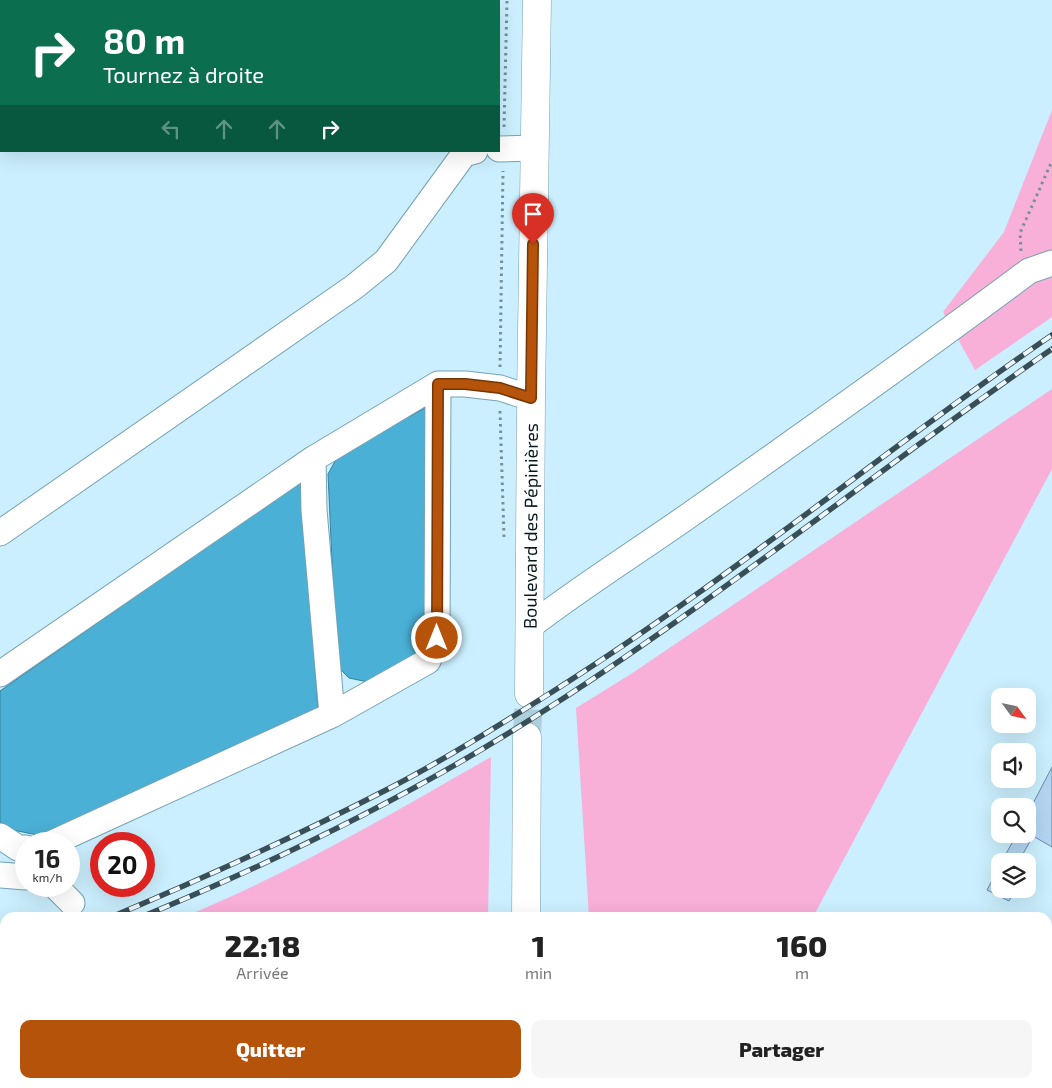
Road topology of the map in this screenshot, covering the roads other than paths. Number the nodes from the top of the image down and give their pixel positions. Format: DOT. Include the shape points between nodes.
graph roads {
  1 [pos="537,0"];
  2 [pos="534,148"];
  3 [pos="501,149"];
  4 [pos="471,152"];
  5 [pos="1041,267"];
  6 [pos="438,384"];
  7 [pos="531,398"];
  8 [pos="312,459"];
  9 [pos="0,533"];
  10 [pos="529,627"];
  11 [pos="0,674"];
  12 [pos="529,694"];
  13 [pos="332,715"];
  14 [pos="527,737"];
  15 [pos="76,832"];
  16 [pos="0,836"];
  17 [pos="15,846"];
  18 [pos="0,875"];
  19 [pos="15,876"];
  20 [pos="526,912"];
  1 -- 2 [label="main road, Boulevard des Pépinières"];
  2 -- 3 [label="street"];
  2 -- 7 [label="main road, Boulevard des Pépinières"];
  4 -- 9 [label="street" via="464,154 386,261 354,287"];
  5 -- 10 [label="street"];
  6 -- 7 [label="street" via="500,388"];
  6 -- 8 [label="street"];
  6 -- 13 [label="street" via="437,638 428,661"];
  7 -- 10 [label="main road, Boulevard des Pépinières"];
  8 -- 11 [label="street"];
  8 -- 13 [label="street"];
  10 -- 12 [label="main road, Boulevard des Pépinières"];
  13 -- 15 [label="street"];
  14 -- 20 [label="main road"];
  16 -- 17 [label="street"];
  18 -- 19 [label="street"];
}
